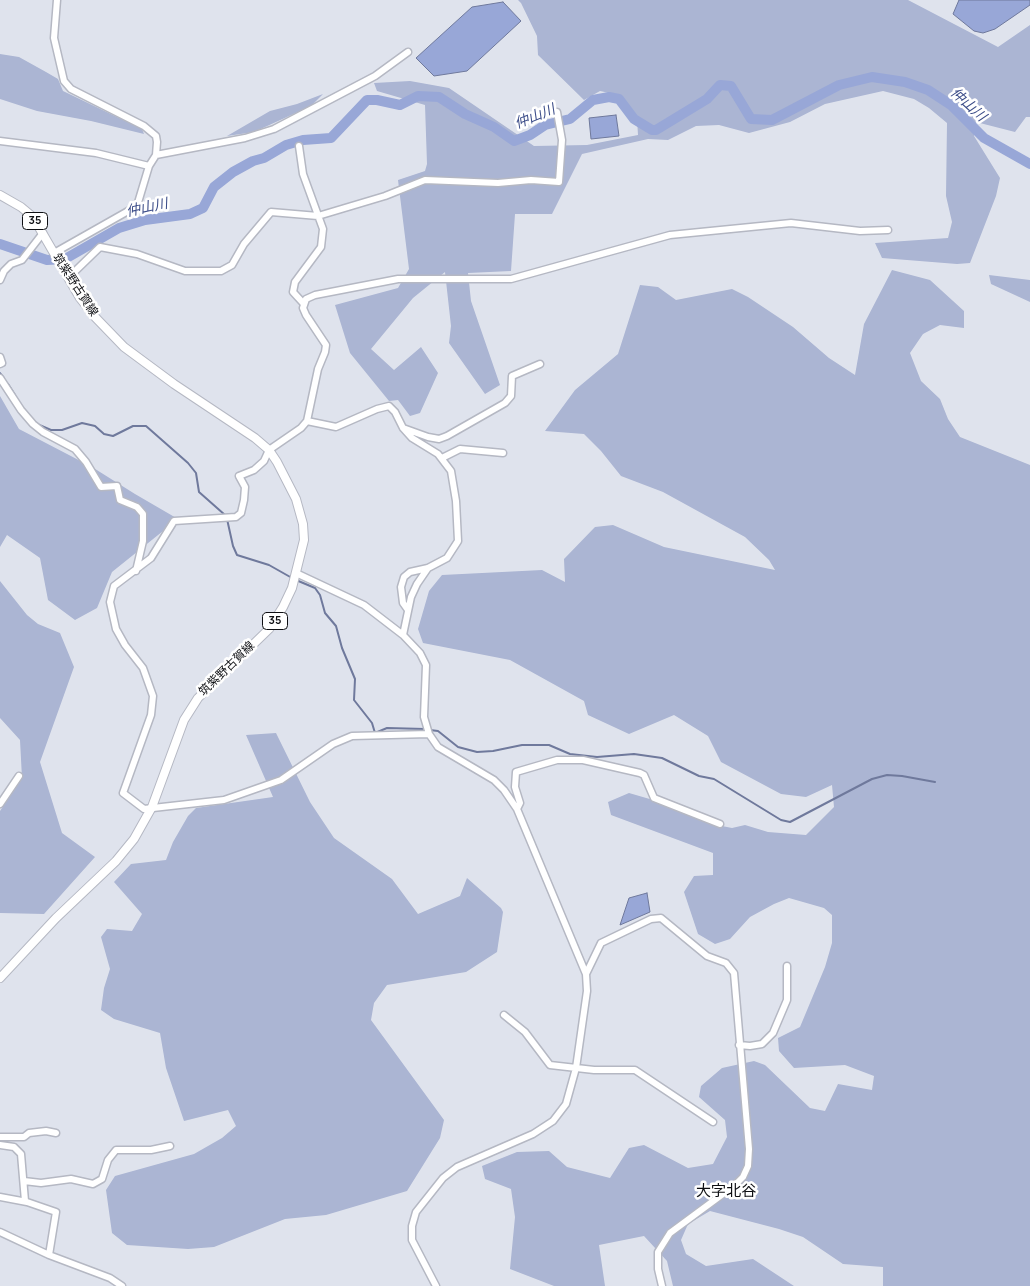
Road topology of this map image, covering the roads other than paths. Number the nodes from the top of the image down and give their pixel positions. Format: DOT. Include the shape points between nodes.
graph roads {
  1 [pos="57,0"];
  2 [pos="408,52"];
  3 [pos="556,112"];
  4 [pos="0,140"];
  5 [pos="299,146"];
  6 [pos="156,155"];
  7 [pos="149,166"];
  8 [pos="0,195"];
  9 [pos="318,216"];
  10 [pos="888,230"];
  11 [pos="43,233"];
  12 [pos="56,256"];
  13 [pos="66,275"];
  14 [pos="0,280"];
  15 [pos="304,304"];
  16 [pos="0,357"];
  17 [pos="0,364"];
  18 [pos="540,364"];
  19 [pos="0,378"];
  20 [pos="307,421"];
  21 [pos="403,428"];
  22 [pos="269,450"];
  23 [pos="502,453"];
  24 [pos="442,458"];
  25 [pos="428,568"];
  26 [pos="136,570"];
  27 [pos="296,573"];
  28 [pos="408,610"];
  29 [pos="403,635"];
  30 [pos="429,734"];
  31 [pos="19,776"];
  32 [pos="0,804"];
  33 [pos="152,808"];
  34 [pos="517,809"];
  35 [pos="720,824"];
  36 [pos="786,966"];
  37 [pos="586,974"];
  38 [pos="0,978"];
  39 [pos="504,1015"];
  40 [pos="739,1045"];
  41 [pos="576,1068"];
  42 [pos="714,1122"];
  43 [pos="56,1133"];
  44 [pos="0,1137"];
  45 [pos="0,1145"];
  46 [pos="170,1146"];
  47 [pos="24,1182"];
  48 [pos="0,1197"];
  49 [pos="25,1201"];
  50 [pos="0,1232"];
  51 [pos="50,1255"];
  52 [pos="122,1286"];
  53 [pos="436,1286"];
  54 [pos="662,1286"];
  1 -- 6 [label="street" via="54,38 64,81 72,89 152,132 156,136"];
  2 -- 6 [label="street" via="375,76 274,129 245,138"];
  3 -- 9 [label="street" via="562,140 559,182 425,180 386,196"];
  4 -- 7 [label="street" via="96,154"];
  5 -- 9 [label="street" via="303,174"];
  6 -- 7 [label="street"];
  7 -- 12 [label="street" via="137,206"];
  8 -- 11 [label="main road, 筑紫野古賀線 / 35" via="21,207"];
  9 -- 13 [label="street" via="271,212 244,244 232,265 221,272 185,271 136,254 100,247"];
  9 -- 15 [label="street" via="323,229 322,247 295,282 293,292"];
  10 -- 15 [label="street" via="791,223 670,235 511,279 398,279 315,295"];
  11 -- 12 [label="main road, 筑紫野古賀線 / 35"];
  11 -- 14 [label="street" via="22,260 4,271"];
  12 -- 13 [label="main road, 筑紫野古賀線 / 35"];
  13 -- 22 [label="main road, 筑紫野古賀線 / 35" via="95,317 124,347"];
  15 -- 20 [label="street" via="306,314 326,344"];
  16 -- 17 [label="street"];
  18 -- 21 [label="street" via="512,376 511,396 506,403 447,436 439,439 428,437"];
  19 -- 26 [label="street" via="34,424 75,449 101,487 117,486 120,500 137,507 143,514 143,541"];
  20 -- 21 [label="street" via="336,427 389,406"];
  20 -- 22 [label="street"];
  21 -- 24 [label="street"];
  22 -- 26 [label="street" via="264,461 254,470 239,476 245,487 241,513 236,517 174,521 151,558"];
  22 -- 27 [label="main road, 筑紫野古賀線 / 35" via="296,499 303,524 304,540"];
  23 -- 24 [label="street" via="460,449"];
  24 -- 25 [label="street" via="453,477 460,532 451,554"];
  25 -- 28 [label="street" via="416,584"];
  25 -- 28 [label="street" via="410,572 404,577 401,587 403,603"];
  26 -- 33 [label="street" via="114,586 110,602 116,629 125,646 144,668 153,696 151,715 123,793 144,809"];
  27 -- 29 [label="street" via="364,606"];
  27 -- 33 [label="main road, 筑紫野古賀線 / 35" via="283,607 269,630 216,678 193,705 184,720"];
  28 -- 29 [label="street"];
  29 -- 30 [label="street" via="420,653 426,666 424,717"];
  30 -- 33 [label="street" via="352,736 333,744 282,780 224,800"];
  30 -- 34 [label="street" via="438,747 494,780"];
  31 -- 32 [label="street"];
  33 -- 38 [label="main road, 筑紫野古賀線 / 35" via="134,839 116,861"];
  34 -- 35 [label="street" via="520,804 515,787 516,772 557,760 583,760 640,772 654,798"];
  34 -- 37 [label="street"];
  36 -- 40 [label="street" via="787,1000 773,1033 762,1044"];
  37 -- 40 [label="street" via="601,943 651,919 661,918 707,956 719,959 731,968 736,979"];
  37 -- 41 [label="street" via="587,991"];
  39 -- 41 [label="street" via="525,1032 550,1065"];
  40 -- 54 [label="street" via="748,1166 735,1185 670,1233 658,1252"];
  41 -- 42 [label="street" via="635,1070"];
  41 -- 53 [label="street" via="566,1104 553,1120 517,1142 457,1167 443,1178 416,1212 412,1240"];
  43 -- 44 [label="street" via="46,1131 29,1133 24,1137"];
  45 -- 47 [label="street" via="14,1147 21,1154"];
  46 -- 47 [label="street" via="151,1150 116,1150 108,1160 102,1179 94,1184 71,1180"];
  47 -- 49 [label="street"];
  48 -- 49 [label="street"];
  49 -- 51 [label="street" via="56,1212"];
  50 -- 51 [label="street"];
  51 -- 52 [label="street" via="110,1278"];
}
